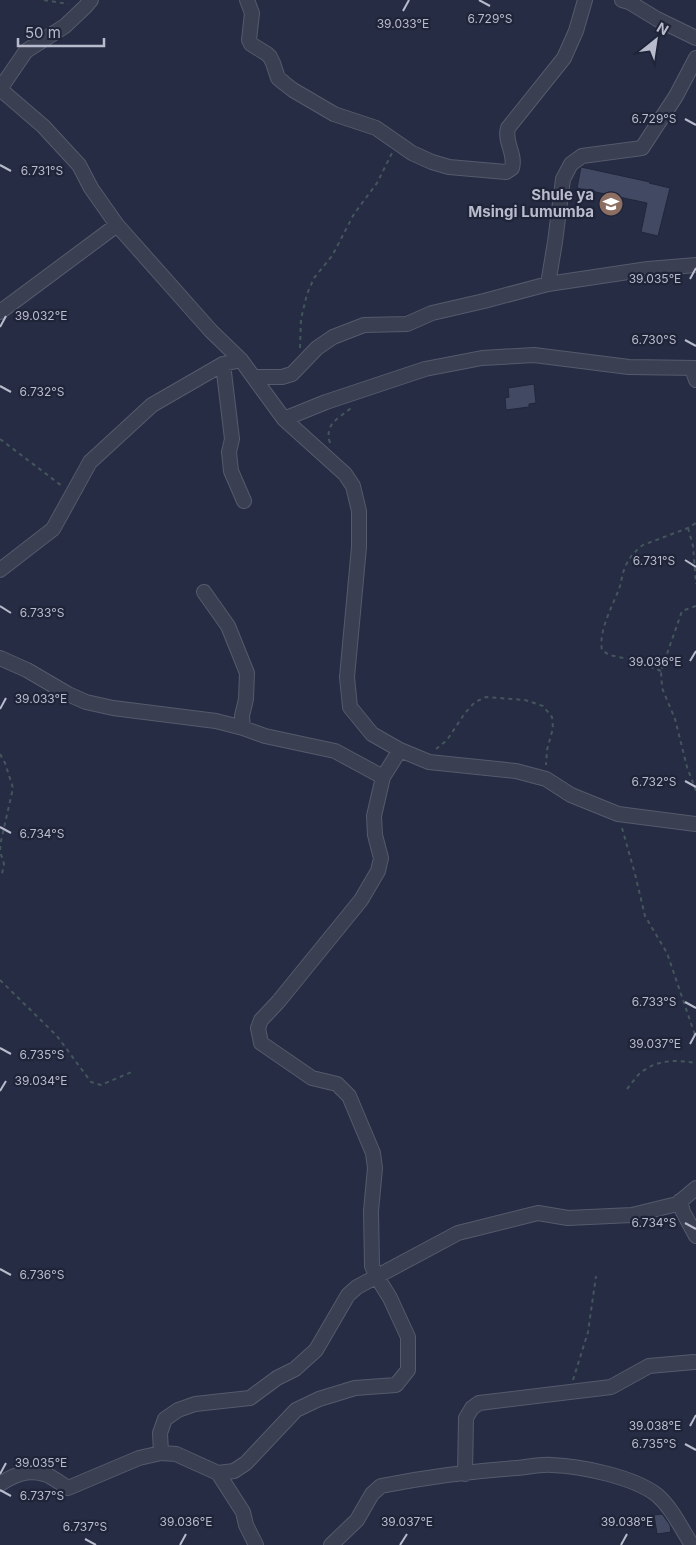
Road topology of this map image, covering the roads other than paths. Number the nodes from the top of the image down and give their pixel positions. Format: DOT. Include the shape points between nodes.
graph roads {
  1 [pos="247,0"];
  2 [pos="585,0"];
  3 [pos="622,0"];
  4 [pos="88,4"];
  5 [pos="696,38"];
  6 [pos="696,58"];
  7 [pos="0,89"];
  8 [pos="117,225"];
  9 [pos="696,265"];
  10 [pos="548,284"];
  11 [pos="0,312"];
  12 [pos="241,360"];
  13 [pos="223,364"];
  14 [pos="695,372"];
  15 [pos="254,377"];
  16 [pos="284,419"];
  17 [pos="244,501"];
  18 [pos="0,570"];
  19 [pos="204,592"];
  20 [pos="0,658"];
  21 [pos="243,728"];
  22 [pos="400,750"];
  23 [pos="383,777"];
  24 [pos="695,827"];
  25 [pos="696,1188"];
  26 [pos="680,1201"];
  27 [pos="696,1236"];
  28 [pos="377,1277"];
  29 [pos="694,1362"];
  30 [pos="161,1452"];
  31 [pos="218,1473"];
  32 [pos="465,1474"];
  33 [pos="0,1484"];
  34 [pos="256,1545"];
  35 [pos="331,1545"];
  36 [pos="692,1545"];
  1 -- 2 [label="street" via="252,13 250,44 270,57 278,78 293,90 334,114 376,128 412,153 432,162 449,167 506,172 514,161 506,134 508,128 564,58"];
  3 -- 5 [label="street"];
  4 -- 7 [label="street" via="65,26 26,52"];
  6 -- 10 [label="street" via="642,148 582,156 571,164 563,180"];
  7 -- 8 [label="street" via="43,126 79,165"];
  8 -- 11 [label="street"];
  8 -- 12 [label="street"];
  9 -- 10 [label="street"];
  10 -- 15 [label="street" via="432,313 407,324 364,325 333,337 317,348 292,374"];
  12 -- 13 [label="street"];
  12 -- 15 [label="street"];
  13 -- 17 [label="street" via="232,439 229,452 231,471"];
  13 -- 18 [label="street" via="152,405 90,462 53,529"];
  14 -- 16 [label="street" via="534,355 482,358 425,369"];
  15 -- 16 [label="street"];
  16 -- 22 [label="street" via="345,474 353,486 359,511 359,547 347,677 350,707 372,734"];
  19 -- 21 [label="street" via="228,626 247,673"];
  20 -- 21 [label="street" via="86,702"];
  21 -- 23 [label="street" via="335,751"];
  22 -- 23 [label="street"];
  22 -- 24 [label="street" via="429,762 516,771 546,780 571,795 618,814"];
  23 -- 28 [label="street" via="374,816 381,858 378,871 361,900 258,1028 261,1043 312,1078 337,1084 348,1096 373,1153 372,1266"];
  25 -- 26 [label="street"];
  26 -- 27 [label="street" via="682,1212"];
  26 -- 28 [label="street" via="632,1215 568,1218 538,1213 510,1219 458,1233"];
  28 -- 30 [label="street" via="348,1295 316,1350 295,1369 250,1398 195,1404 165,1419 160,1433"];
  28 -- 31 [label="street" via="408,1337 408,1370 396,1385 355,1388 296,1410 246,1464 234,1472"];
  29 -- 32 [label="street" via="650,1366 611,1387 479,1403 466,1418"];
  30 -- 31 [label="street" via="176,1454"];
  30 -- 33 [label="street" via="68,1488 45,1474 22,1472"];
  31 -- 34 [label="street" via="243,1512"];
  32 -- 35 [label="street" via="381,1486 372,1494 357,1520"];
  32 -- 36 [label="street" via="550,1464 609,1474 655,1494 666,1504"];
}
